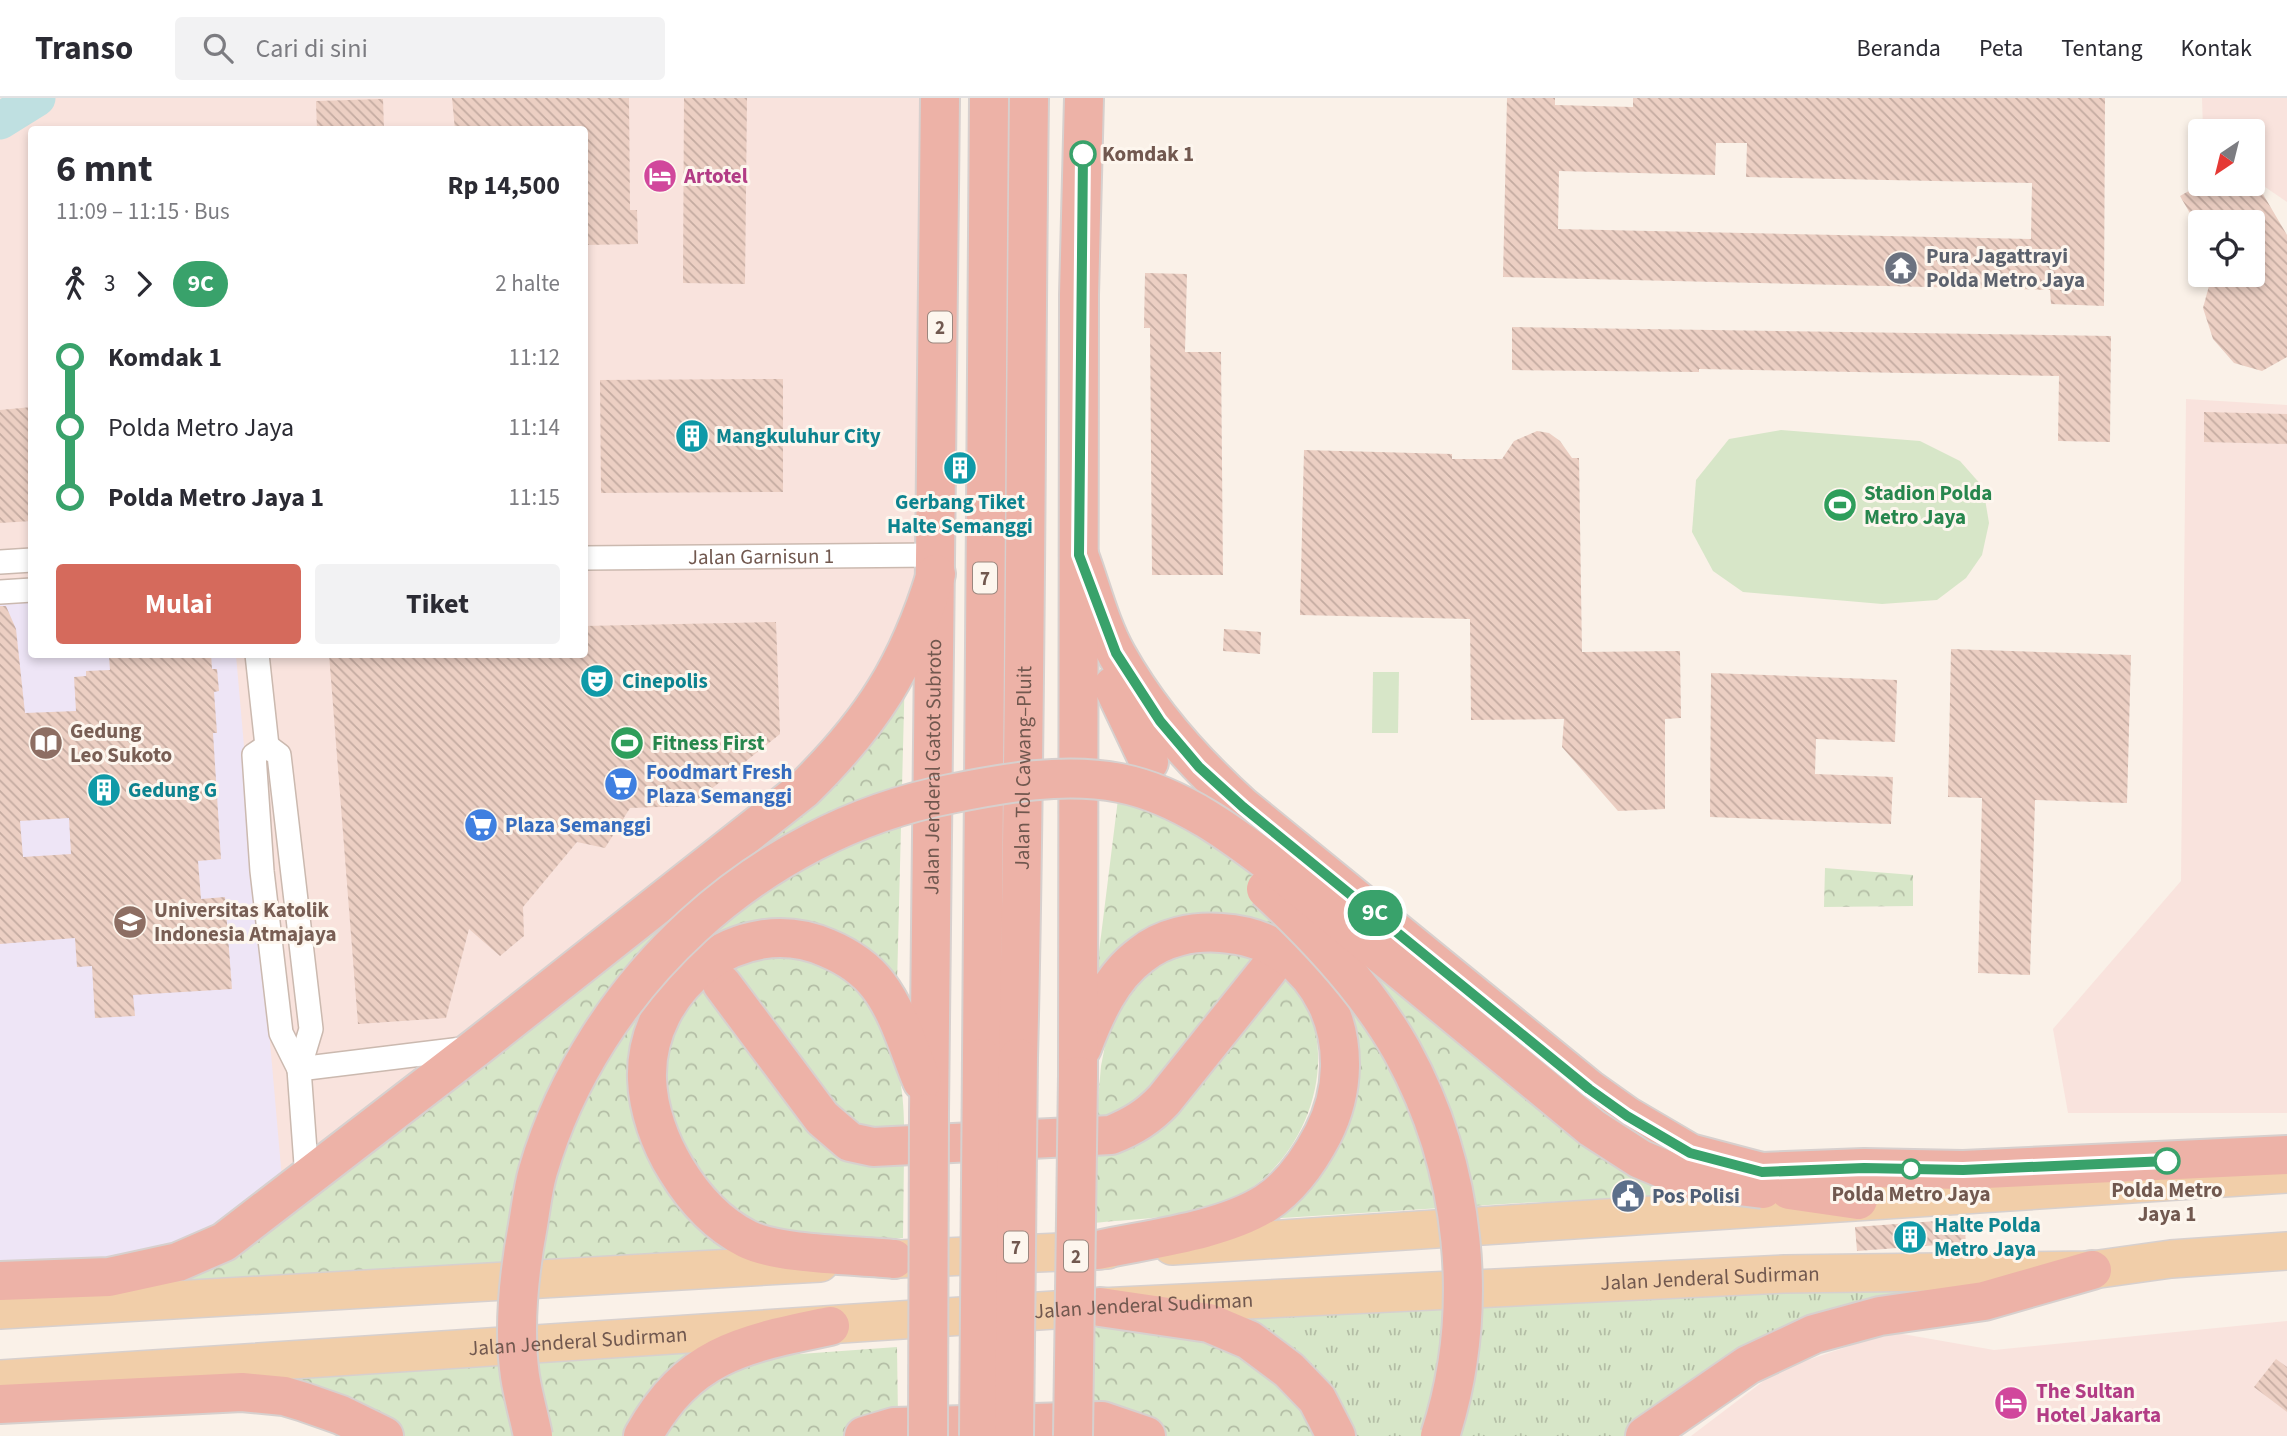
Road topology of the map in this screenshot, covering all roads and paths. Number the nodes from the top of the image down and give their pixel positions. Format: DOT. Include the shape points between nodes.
graph roads {
  1 [pos="940,98"];
  2 [pos="954,98"];
  3 [pos="989,98"];
  4 [pos="1029,98"];
  5 [pos="1084,98"];
  6 [pos="1079,555"];
  7 [pos="936,557"];
  8 [pos="588,558"];
  9 [pos="28,560"];
  10 [pos="0,562"];
  11 [pos="28,590"];
  12 [pos="0,592"];
  13 [pos="1078,607"];
  14 [pos="257,658"];
  15 [pos="1268,970"];
  16 [pos="722,984"];
  17 [pos="477,1047"];
  18 [pos="1000,1058"];
  19 [pos="299,1069"];
  20 [pos="1078,1070"];
  21 [pos="929,1106"];
  22 [pos="2287,1155"];
  23 [pos="2021,1168"];
  24 [pos="2287,1174"];
  25 [pos="307,1178"];
  26 [pos="1861,1184"];
  27 [pos="1964,1193"];
  28 [pos="1098,1250"];
  29 [pos="2287,1251"];
  30 [pos="894,1259"];
  31 [pos="2092,1270"];
  32 [pos="0,1281"];
  33 [pos="1100,1307"];
  34 [pos="0,1310"];
  35 [pos="830,1326"];
  36 [pos="0,1379"];
  37 [pos="0,1404"];
  38 [pos="0,1426"];
  39 [pos="322,1436"];
  40 [pos="384,1436"];
  41 [pos="533,1436"];
  42 [pos="643,1436"];
  43 [pos="864,1436"];
  44 [pos="928,1436"];
  45 [pos="979,1436"];
  46 [pos="1014,1436"];
  47 [pos="1073,1436"];
  48 [pos="1146,1436"];
  49 [pos="1336,1436"];
  50 [pos="1440,1436"];
  51 [pos="1645,1436"];
  1 -- 7 [label="highway, Jalan Jenderal Gatot Subroto / 2"];
  2 -- 7 [label="highway" via="951,411"];
  3 -- 18 [label="highway, Jalan Tol Cawang–Pluit / 7"];
  4 -- 18 [label="highway, Jalan Tol Cawang–Pluit / 7" via="1025,750"];
  5 -- 6 [label="highway, 2"];
  6 -- 13 [label="highway, 2"];
  6 -- 26 [label="highway" via="1116,653 1160,721 1199,767 1344,896 1589,1089 1690,1153 1762,1172"];
  7 -- 8 [label="street, Jalan Garnisun 1"];
  7 -- 17 [label="highway" via="922,619 886,694 848,746 670,911"];
  7 -- 21 [label="highway, Jalan Jenderal Gatot Subroto / 2"];
  9 -- 10 [label="street"];
  11 -- 12 [label="street"];
  13 -- 20 [label="highway, 2"];
  13 -- 50 [label="highway, bridge" via="1149,762 1181,810 1299,920 1350,976 1402,1051 1441,1143 1459,1222 1464,1276 1460,1339"];
  14 -- 19 [label="street" via="267,746 279,755 311,1029"];
  15 -- 16 [label="highway" via="1164,1100 1147,1119 1128,1129 1111,1135 873,1147 850,1142 822,1118"];
  17 -- 19 [label="street"];
  17 -- 25 [label="highway"];
  18 -- 45 [label="highway, Jalan Tol Cawang–Pluit / 7, bridge"];
  18 -- 46 [label="highway, Jalan Tol Cawang–Pluit / 7, bridge"];
  19 -- 25 [label="street"];
  20 -- 28 [label="highway" via="1091,1026 1123,972 1142,954 1171,938 1206,932 1246,934 1277,947 1299,964 1320,987 1333,1015 1340,1054 1337,1094 1328,1124 1293,1180 1266,1203 1229,1220"];
  20 -- 47 [label="highway, 2, bridge"];
  21 -- 30 [label="highway" via="897,1020 878,985 847,957 806,939 763,938 730,948 698,966 672,997 653,1037 647,1079 654,1121 690,1191 712,1214 748,1239 785,1248"];
  21 -- 44 [label="highway, Jalan Jenderal Gatot Subroto / 2, bridge"];
  22 -- 23 [label="highway"];
  23 -- 26 [label="highway"];
  23 -- 27 [label="main road"];
  24 -- 27 [label="main road"];
  25 -- 32 [label="highway" via="224,1242 178,1262 109,1277"];
  26 -- 27 [label="main road"];
  26 -- 28 [label="main road"];
  26 -- 41 [label="highway, bridge" via="1763,1189 1690,1180 1640,1159 1592,1128 1275,867 1234,836 1171,801 1120,783 1063,779 1002,784 912,801 825,836 760,871 702,915 616,1014 585,1063 538,1171 520,1264 520,1376"];
  28 -- 30 [label="main road"];
  29 -- 31 [label="main road, Jalan Jenderal Sudirman"];
  30 -- 34 [label="main road"];
  31 -- 33 [label="main road, Jalan Jenderal Sudirman" via="1785,1275"];
  31 -- 51 [label="highway" via="1984,1301 1880,1316 1814,1334 1748,1365"];
  33 -- 35 [label="main road, Jalan Jenderal Sudirman"];
  33 -- 49 [label="highway" via="1209,1323 1249,1340 1289,1370 1317,1399"];
  35 -- 36 [label="main road, Jalan Jenderal Sudirman"];
  35 -- 42 [label="highway" via="759,1341 715,1359 684,1380 661,1404"];
  37 -- 40 [label="highway" via="243,1392 304,1402"];
  38 -- 39 [label="highway" via="175,1412 235,1412"];
  43 -- 48 [label="highway" via="894,1427 1102,1421"];
}
